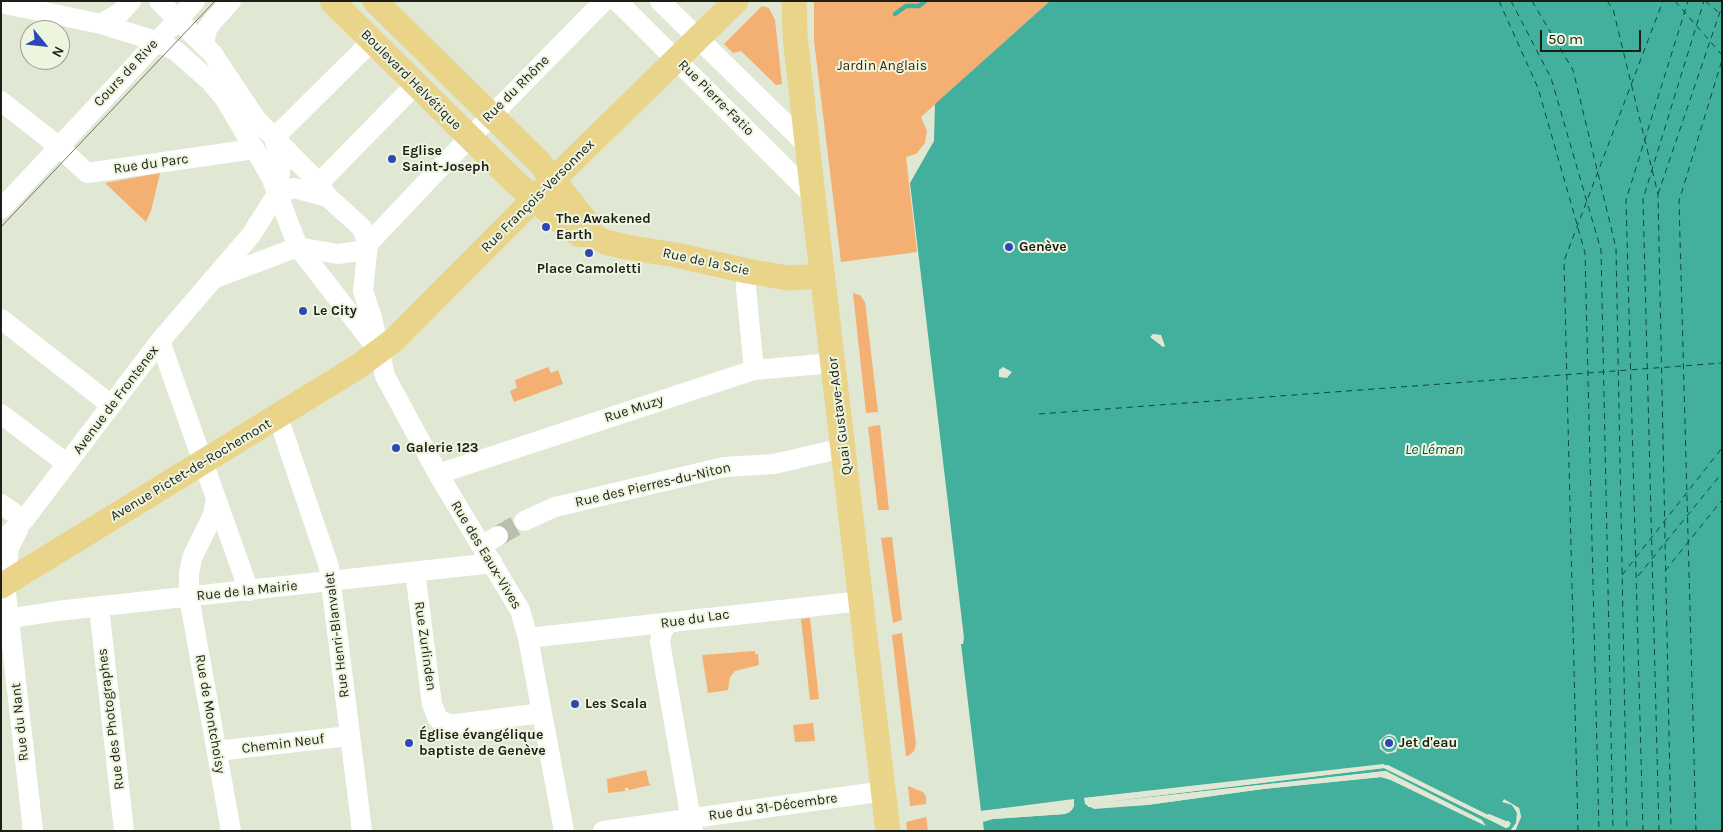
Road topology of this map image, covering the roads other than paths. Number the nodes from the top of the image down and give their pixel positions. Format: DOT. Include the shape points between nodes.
graph roads {
  1 [pos="131,1"];
  2 [pos="160,1"];
  3 [pos="195,1"];
  4 [pos="231,1"];
  5 [pos="332,1"];
  6 [pos="375,1"];
  7 [pos="604,1"];
  8 [pos="617,1"];
  9 [pos="660,1"];
  10 [pos="736,1"];
  11 [pos="794,1"];
  12 [pos="3,7"];
  13 [pos="178,19"];
  14 [pos="100,24"];
  15 [pos="697,39"];
  16 [pos="156,41"];
  17 [pos="372,41"];
  18 [pos="204,44"];
  19 [pos="676,59"];
  20 [pos="416,84"];
  21 [pos="1,102"];
  22 [pos="491,115"];
  23 [pos="470,137"];
  24 [pos="274,138"];
  25 [pos="58,146"];
  26 [pos="808,146"];
  27 [pos="254,149"];
  28 [pos="552,180"];
  29 [pos="323,190"];
  30 [pos="277,194"];
  31 [pos="813,196"];
  32 [pos="534,200"];
  33 [pos="1,209"];
  34 [pos="592,235"];
  35 [pos="365,236"];
  36 [pos="298,246"];
  37 [pos="747,271"];
  38 [pos="822,276"];
  39 [pos="209,281"];
  40 [pos="1,319"];
  41 [pos="160,341"];
  42 [pos="379,352"];
  43 [pos="833,363"];
  44 [pos="754,370"];
  45 [pos="111,405"];
  46 [pos="1,414"];
  47 [pos="278,417"];
  48 [pos="843,448"];
  49 [pos="203,462"];
  50 [pos="67,464"];
  51 [pos="438,474"];
  52 [pos="216,498"];
  53 [pos="1,504"];
  54 [pos="24,520"];
  55 [pos="524,521"];
  56 [pos="1,542"];
  57 [pos="493,563"];
  58 [pos="415,572"];
  59 [pos="332,582"];
  60 [pos="3,585"];
  61 [pos="249,591"];
  62 [pos="189,597"];
  63 [pos="862,601"];
  64 [pos="99,607"];
  65 [pos="5,619"];
  66 [pos="668,623"];
  67 [pos="528,638"];
  68 [pos="542,714"];
  69 [pos="349,736"];
  70 [pos="217,751"];
  71 [pos="884,791"];
  72 [pos="692,825"];
  73 [pos="33,831"];
  74 [pos="124,831"];
  75 [pos="231,831"];
  76 [pos="362,831"];
  77 [pos="564,831"];
  78 [pos="602,831"];
  79 [pos="888,831"];
  1 -- 14 [label="street" via="120,13"];
  2 -- 13 [label="street"];
  3 -- 13 [label="street, Cours de Rive"];
  4 -- 18 [label="street" via="212,21"];
  5 -- 17 [label="main road, Boulevard Helvétique"];
  6 -- 22 [label="main road"];
  7 -- 22 [label="street, Rue du Rhône"];
  8 -- 19 [label="street, Rue Pierre-Fatio"];
  9 -- 15 [label="street, Rue Pierre-Fatio"];
  10 -- 15 [label="main road, Rue François-Versonnex"];
  11 -- 26 [label="main road, Quai Gustave-Ador"];
  12 -- 14 [label="street"];
  13 -- 16 [label="street, Cours de Rive"];
  13 -- 18 [label="street"];
  14 -- 16 [label="street"];
  15 -- 19 [label="main road, Rue François-Versonnex"];
  15 -- 26 [label="street, Rue Pierre-Fatio"];
  16 -- 25 [label="street, Cours de Rive"];
  16 -- 27 [label="street" via="183,56 218,90"];
  17 -- 20 [label="main road, Boulevard Helvétique"];
  17 -- 24 [label="street"];
  18 -- 24 [label="street" via="224,68 256,119"];
  19 -- 28 [label="main road, Rue François-Versonnex"];
  19 -- 31 [label="street, Rue Pierre-Fatio"];
  20 -- 23 [label="main road, Boulevard Helvétique"];
  20 -- 29 [label="street"];
  21 -- 25 [label="street, Rue du Parc"];
  22 -- 23 [label="street, Rue du Rhône"];
  22 -- 28 [label="main road" via="539,162"];
  23 -- 32 [label="main road, Boulevard Helvétique"];
  23 -- 35 [label="street, Rue du Rhône" via="384,226"];
  24 -- 29 [label="street"];
  24 -- 30 [label="street" via="281,164"];
  25 -- 27 [label="street, Rue du Parc" via="87,172"];
  25 -- 33 [label="street, Cours de Rive"];
  26 -- 31 [label="main road, Quai Gustave-Ador"];
  27 -- 30 [label="street"];
  28 -- 32 [label="main road, Rue François-Versonnex"];
  28 -- 34 [label="main road" via="588,224"];
  29 -- 30 [label="street" via="294,188"];
  29 -- 35 [label="street"];
  30 -- 36 [label="street"];
  30 -- 39 [label="street, Avenue de Frontenex" via="241,248"];
  31 -- 38 [label="main road, Quai Gustave-Ador"];
  32 -- 34 [label="main road" via="578,234"];
  32 -- 42 [label="main road, Rue François-Versonnex" via="406,330"];
  34 -- 37 [label="main road, Rue de la Scie" via="626,247"];
  35 -- 36 [label="street" via="359,251 338,254"];
  35 -- 42 [label="street, Rue des Eaux-Vives" via="364,291"];
  36 -- 39 [label="street, Avenue de Frontenex"];
  36 -- 42 [label="street"];
  37 -- 38 [label="main road, Rue de la Scie" via="788,278"];
  37 -- 44 [label="street"];
  38 -- 43 [label="main road, Quai Gustave-Ador"];
  39 -- 41 [label="street, Avenue de Frontenex"];
  40 -- 45 [label="street"];
  41 -- 45 [label="street, Avenue de Frontenex"];
  41 -- 49 [label="street"];
  42 -- 47 [label="main road, Avenue Pictet-de-Rochemont"];
  42 -- 51 [label="street, Rue des Eaux-Vives" via="385,376"];
  43 -- 44 [label="street, Rue Muzy"];
  43 -- 48 [label="main road, Quai Gustave-Ador"];
  44 -- 51 [label="street, Rue Muzy"];
  45 -- 50 [label="street, Avenue de Frontenex"];
  46 -- 50 [label="street"];
  47 -- 49 [label="main road, Avenue Pictet-de-Rochemont"];
  47 -- 59 [label="street, Rue Henri-Blanvalet"];
  48 -- 55 [label="street, Rue des Pierres-du-Niton" via="774,464 724,467 554,508"];
  48 -- 63 [label="main road, Quai Gustave-Ador"];
  49 -- 52 [label="street"];
  49 -- 60 [label="main road, Avenue Pictet-de-Rochemont"];
  50 -- 54 [label="street, Avenue de Frontenex"];
  51 -- 57 [label="street, Rue des Eaux-Vives" via="489,541"];
  52 -- 61 [label="street"];
  52 -- 62 [label="street, Rue de Montchoisy" via="212,515 192,558"];
  53 -- 54 [label="street"];
  54 -- 56 [label="street, Avenue de Frontenex"];
  54 -- 60 [label="street, Avenue de Frontenex" via="10,547"];
  57 -- 58 [label="street, Rue de la Mairie"];
  57 -- 67 [label="street, Rue des Eaux-Vives" via="520,610"];
  58 -- 59 [label="street, Rue de la Mairie"];
  58 -- 68 [label="street, Rue Zurlinden" via="432,704 438,719 457,724"];
  59 -- 61 [label="street, Rue de la Mairie"];
  59 -- 69 [label="street, Rue Henri-Blanvalet"];
  60 -- 65 [label="street, Rue du Nant"];
  61 -- 62 [label="street, Rue de la Mairie"];
  62 -- 64 [label="street, Rue de la Mairie"];
  62 -- 70 [label="street, Rue de Montchoisy"];
  63 -- 66 [label="street, Rue du Lac"];
  63 -- 71 [label="main road, Quai Gustave-Ador"];
  64 -- 65 [label="street, Rue de la Mairie"];
  64 -- 74 [label="street, Rue des Photographes"];
  65 -- 73 [label="street, Rue du Nant"];
  66 -- 67 [label="street, Rue du Lac"];
  66 -- 72 [label="street" via="660,642"];
  67 -- 68 [label="street, Rue des Eaux-Vives"];
  68 -- 77 [label="street, Rue des Eaux-Vives"];
  69 -- 70 [label="street, Chemin Neuf"];
  69 -- 76 [label="street, Rue Henri-Blanvalet"];
  70 -- 75 [label="street, Rue de Montchoisy"];
  71 -- 72 [label="street, Rue du 31-Décembre"];
  71 -- 79 [label="main road, Quai Gustave-Ador"];
  72 -- 78 [label="street, Rue du 31-Décembre"];
}
